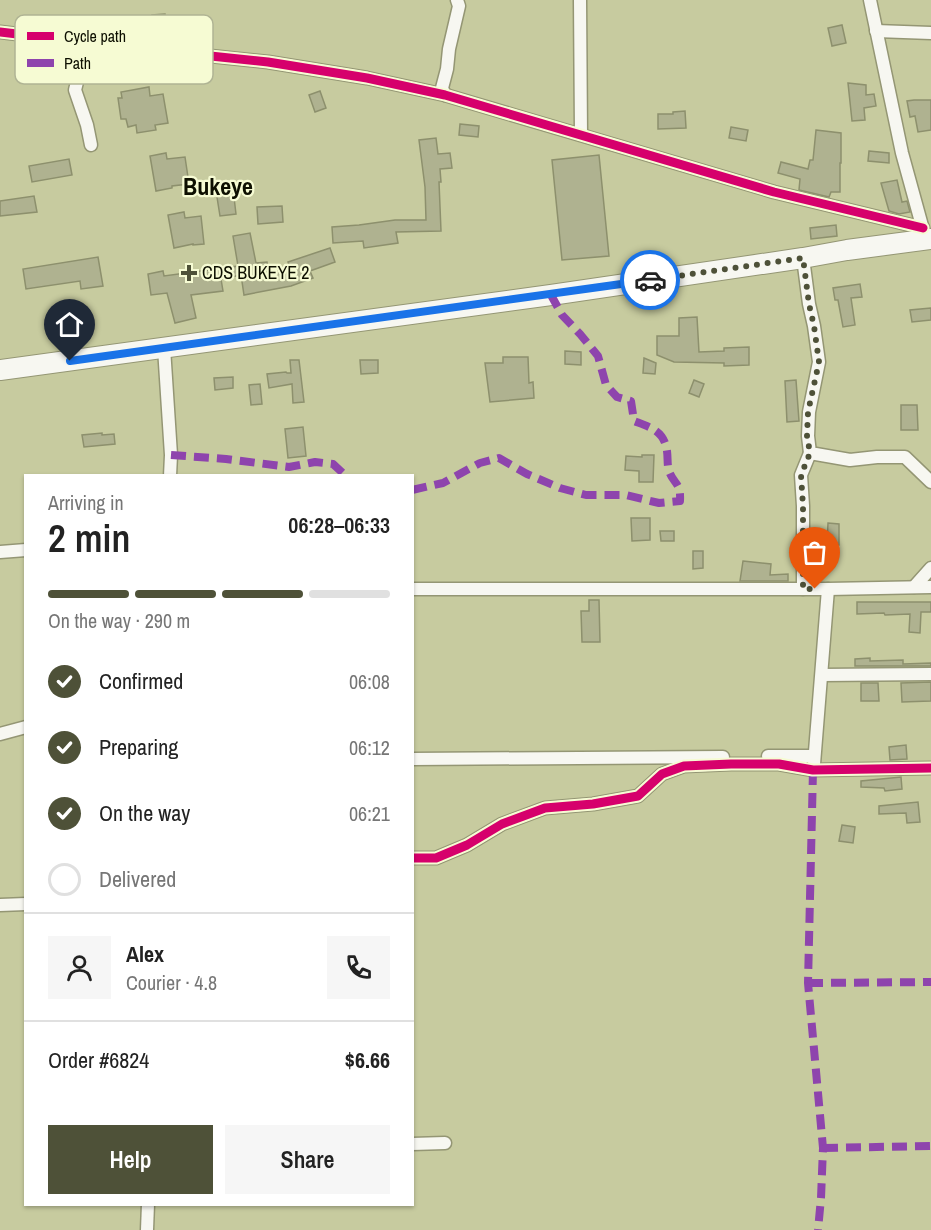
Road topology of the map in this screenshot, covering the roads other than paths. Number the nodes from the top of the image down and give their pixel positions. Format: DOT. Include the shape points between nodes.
graph roads {
  1 [pos="457,0"];
  2 [pos="580,0"];
  3 [pos="870,0"];
  4 [pos="876,31"];
  5 [pos="0,32"];
  6 [pos="931,33"];
  7 [pos="15,34"];
  8 [pos="213,56"];
  9 [pos="76,84"];
  10 [pos="445,95"];
  11 [pos="581,134"];
  12 [pos="91,145"];
  13 [pos="926,236"];
  14 [pos="803,258"];
  15 [pos="164,348"];
  16 [pos="0,370"];
  17 [pos="810,453"];
  18 [pos="170,474"];
  19 [pos="931,482"];
  20 [pos="24,550"];
  21 [pos="0,552"];
  22 [pos="931,568"];
  23 [pos="914,587"];
  24 [pos="931,587"];
  25 [pos="414,589"];
  26 [pos="803,589"];
  27 [pos="828,589"];
  28 [pos="931,674"];
  29 [pos="822,675"];
  30 [pos="24,728"];
  31 [pos="0,734"];
  32 [pos="814,756"];
  33 [pos="414,759"];
  34 [pos="931,768"];
  35 [pos="813,770"];
  36 [pos="414,858"];
  37 [pos="24,904"];
  38 [pos="0,905"];
  39 [pos="445,1143"];
  40 [pos="414,1144"];
  41 [pos="148,1206"];
  42 [pos="147,1230"];
  1 -- 10 [label="street" via="442,88"];
  2 -- 11 [label="street"];
  3 -- 4 [label="street"];
  4 -- 6 [label="street"];
  4 -- 13 [label="street" via="902,153"];
  5 -- 7 [label="street"];
  8 -- 10 [label="street" via="367,78"];
  9 -- 12 [label="street"];
  10 -- 11 [label="street"];
  11 -- 13 [label="street"];
  13 -- 14 [label="highway"];
  14 -- 15 [label="highway"];
  14 -- 17 [label="street" via="819,362 808,412"];
  15 -- 16 [label="highway"];
  15 -- 18 [label="street"];
  17 -- 19 [label="street" via="850,460 906,457"];
  17 -- 26 [label="street" via="801,475"];
  20 -- 21 [label="street"];
  22 -- 23 [label="street"];
  23 -- 24 [label="street"];
  23 -- 27 [label="street"];
  25 -- 26 [label="street"];
  26 -- 27 [label="street"];
  27 -- 29 [label="street"];
  28 -- 29 [label="street"];
  29 -- 32 [label="street"];
  30 -- 31 [label="street"];
  32 -- 33 [label="street"];
  32 -- 35 [label="street"];
  34 -- 35 [label="street"];
  35 -- 36 [label="street" via="779,764 684,766 662,774 638,796 545,808 502,824 436,858"];
  37 -- 38 [label="street"];
  39 -- 40 [label="street"];
  41 -- 42 [label="street"];
}
